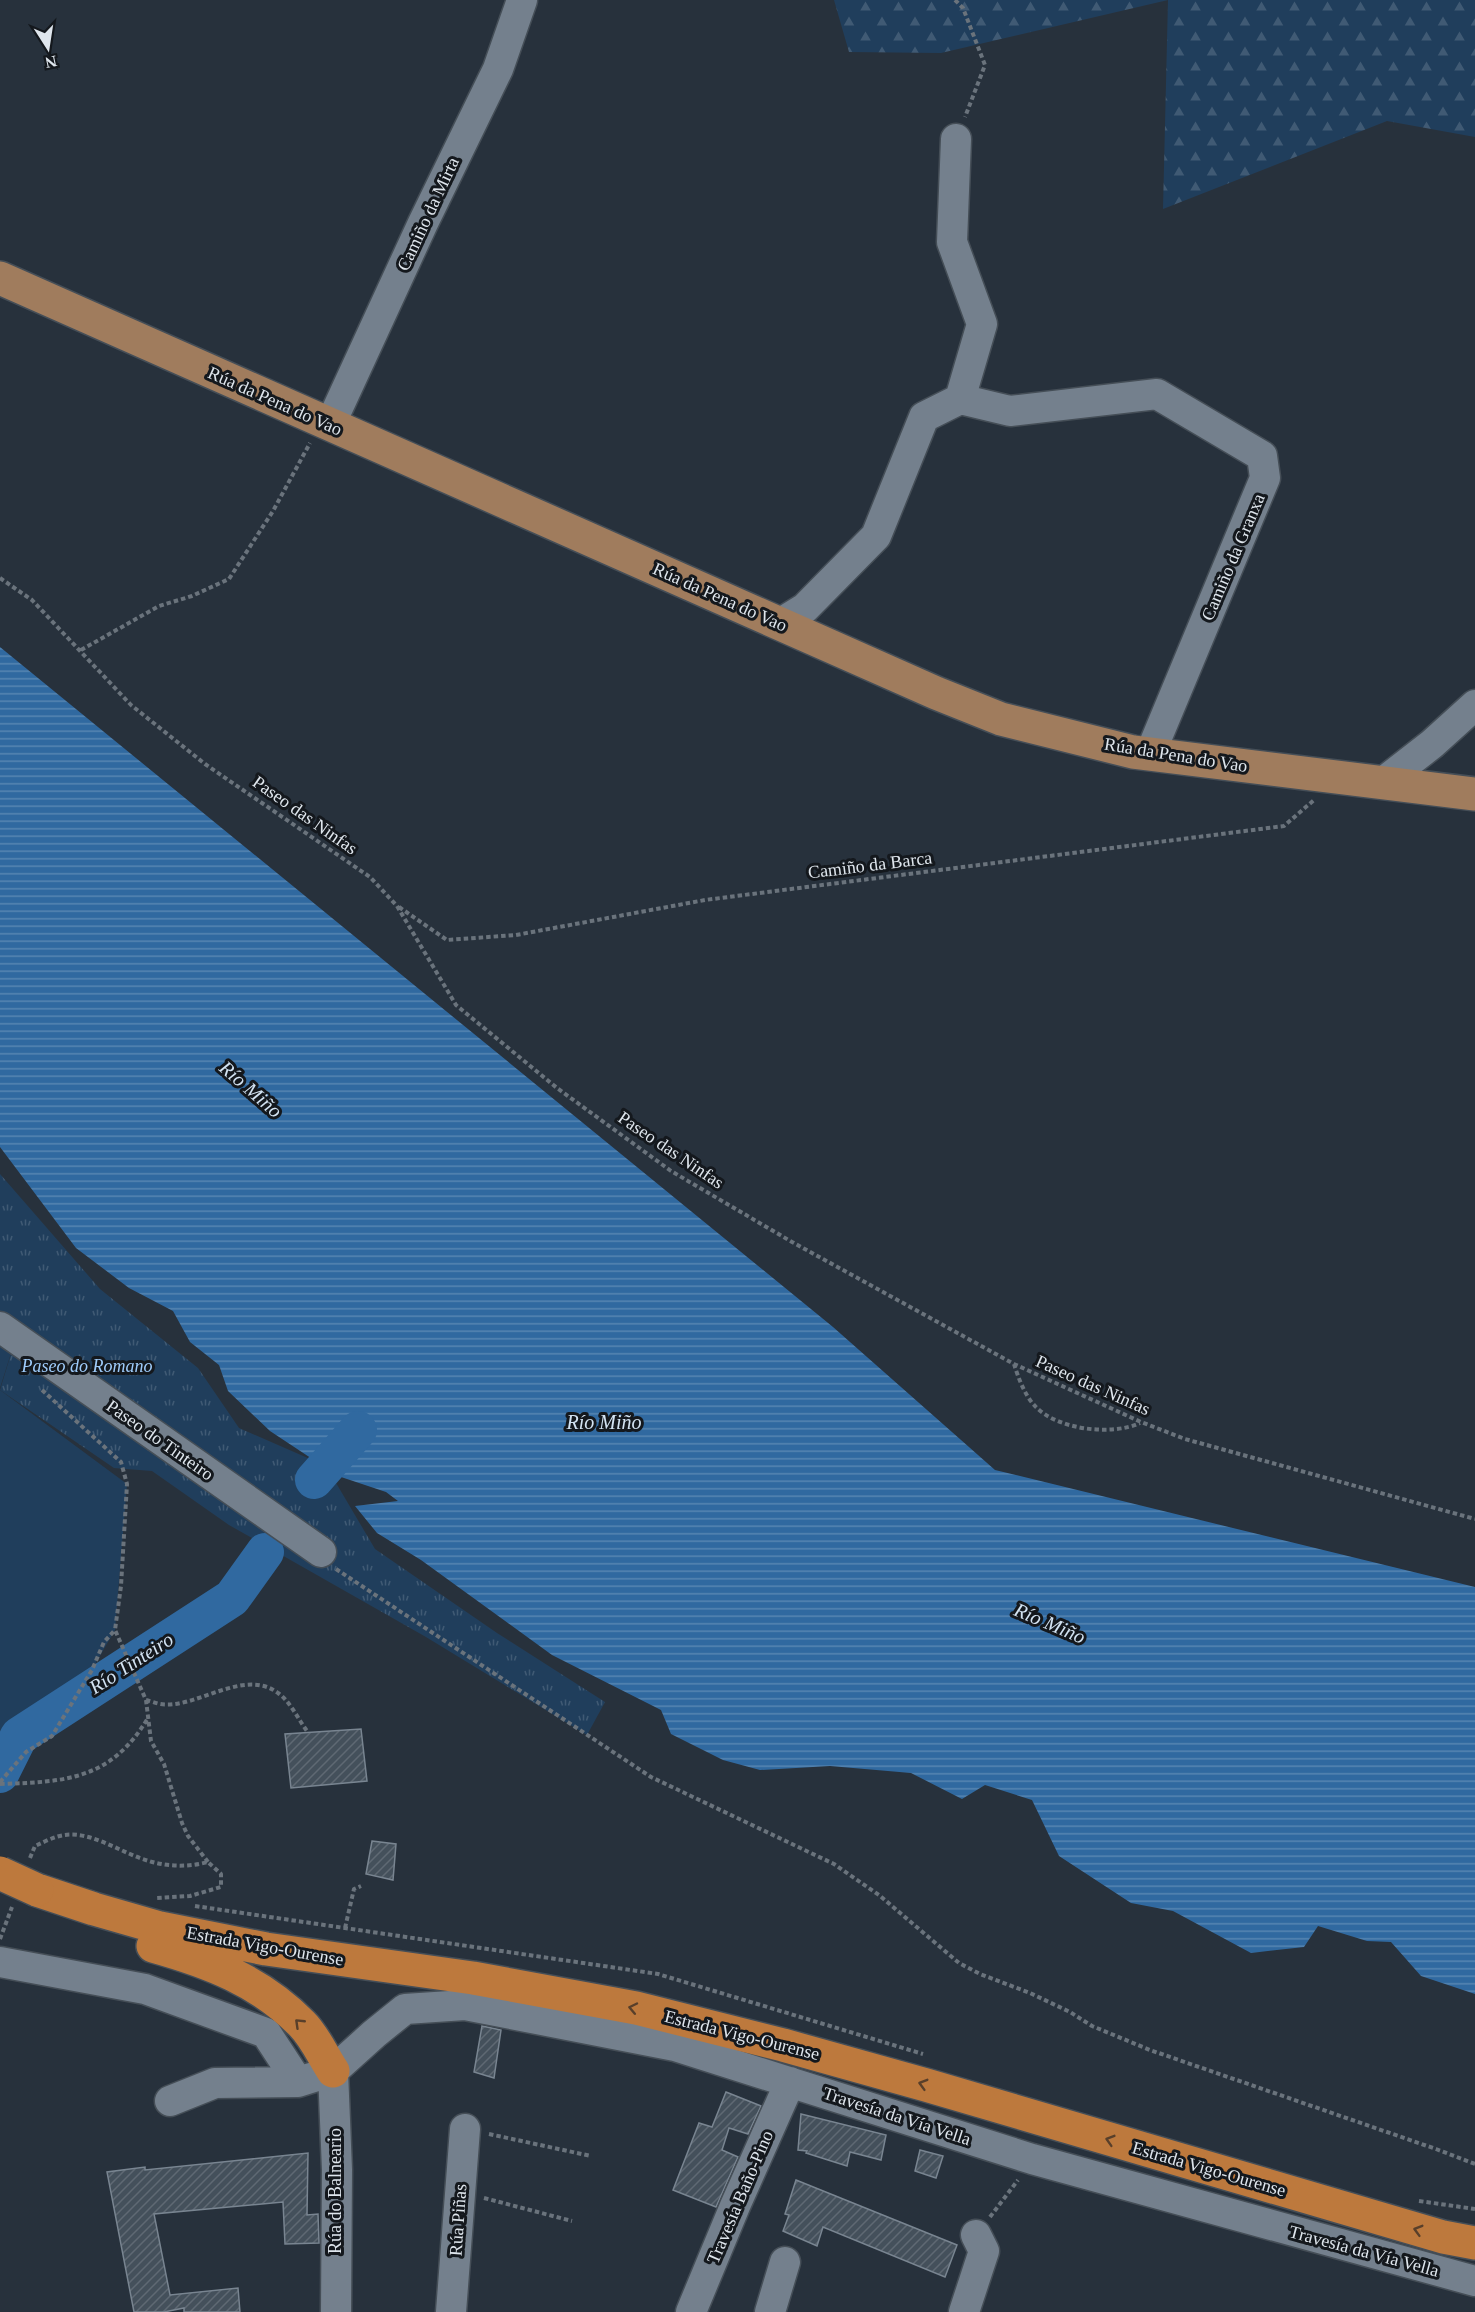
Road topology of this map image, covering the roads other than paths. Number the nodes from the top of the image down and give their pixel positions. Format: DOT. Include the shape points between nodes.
graph roads {
  1 [pos="522,0"];
  2 [pos="956,139"];
  3 [pos="0,278"];
  4 [pos="960,399"];
  5 [pos="326,423"];
  6 [pos="779,624"];
  7 [pos="1475,705"];
  8 [pos="1150,754"];
  9 [pos="1382,783"];
  10 [pos="1475,794"];
  11 [pos="0,1327"];
  12 [pos="321,1552"];
  13 [pos="19,1886"];
  14 [pos="0,1962"];
  15 [pos="333,2070"];
  16 [pos="298,2082"];
  17 [pos="790,2082"];
  18 [pos="170,2101"];
  19 [pos="465,2128"];
  20 [pos="976,2235"];
  21 [pos="1475,2243"];
  22 [pos="785,2262"];
  23 [pos="1475,2281"];
  24 [pos="336,2312"];
  25 [pos="451,2312"];
  26 [pos="691,2312"];
  27 [pos="770,2312"];
  28 [pos="964,2312"];
  1 -- 5 [label="street, Camiño da Mirta" via="498,69"];
  2 -- 4 [label="street" via="952,242 982,324"];
  3 -- 5 [label="main road, Rúa da Pena do Vao"];
  4 -- 6 [label="street" via="924,417 876,536 805,608"];
  4 -- 8 [label="street, Camiño da Granxa" via="1010,411 1157,394 1262,456 1266,478"];
  5 -- 6 [label="main road, Rúa da Pena do Vao"];
  6 -- 8 [label="main road, Rúa da Pena do Vao" via="1001,719"];
  7 -- 9 [label="street"];
  8 -- 9 [label="main road, Rúa da Pena do Vao"];
  9 -- 10 [label="main road, Rúa da Pena do Vao"];
  11 -- 12 [label="street, Paseo do Tinteiro"];
  15 -- 13 [label="highway, one-way" via="303,2025 235,1974 123,1937"];
  21 -- 13 [label="highway, Estrada Vigo-Ourense, one-way" via="1443,2237 805,2051 636,2008 473,1978 234,1943 160,1928"];
  14 -- 16 [label="street" via="146,1989 266,2033"];
  15 -- 16 [label="street"];
  15 -- 17 [label="street, Travesía da Vía Vella" via="405,2009 465,2005 675,2046"];
  15 -- 24 [label="street, Rúa do Balneario"];
  16 -- 18 [label="street" via="215,2083"];
  17 -- 23 [label="street, Travesía da Vía Vella" via="1032,2159"];
  17 -- 26 [label="street, Travesía Baño-Pino"];
  19 -- 25 [label="street, Rúa Piñas"];
  20 -- 28 [label="street" via="984,2251"];
  22 -- 27 [label="street"];
}
